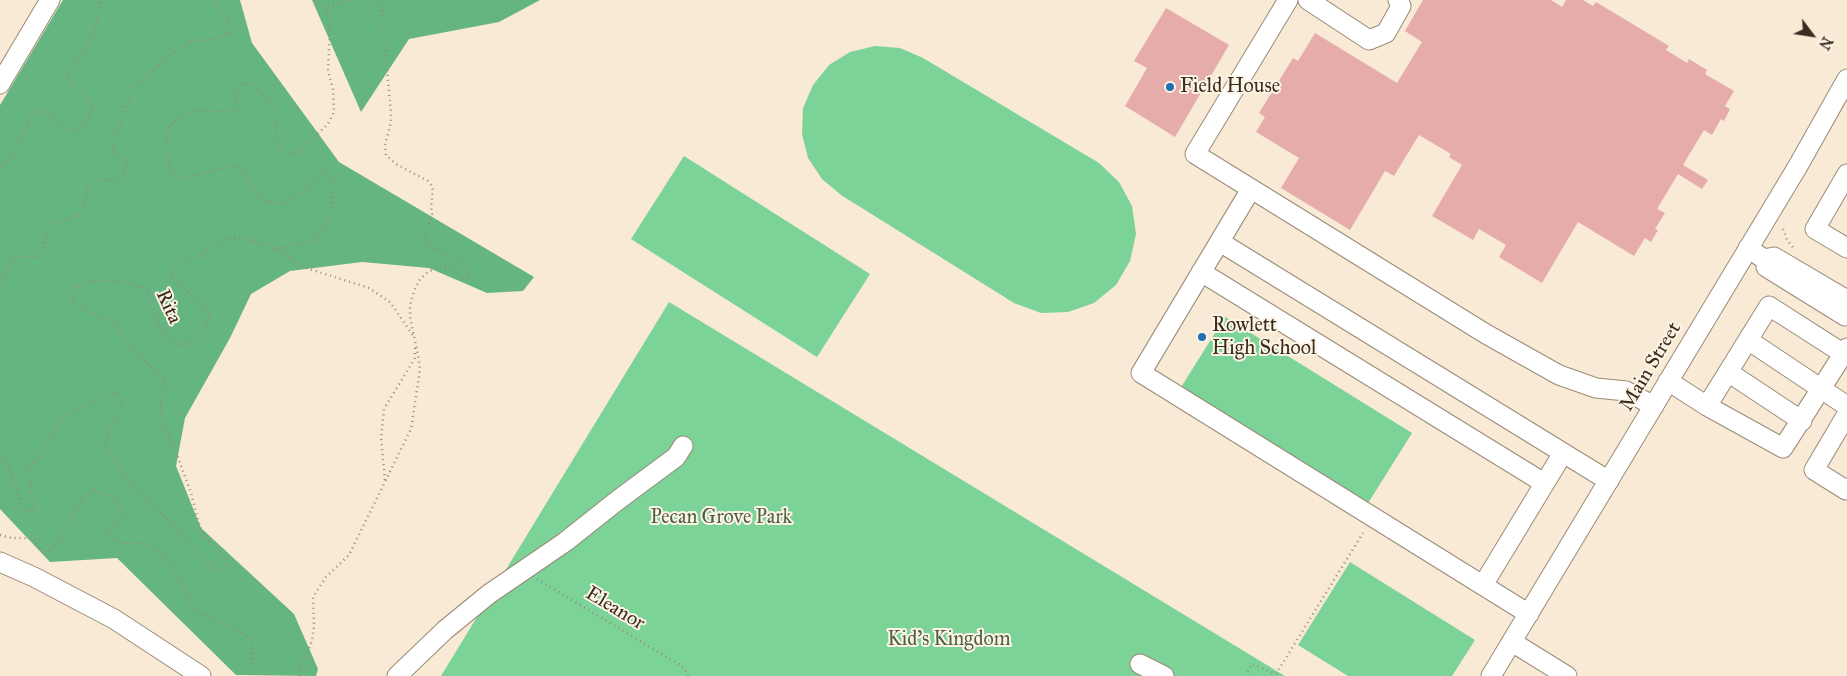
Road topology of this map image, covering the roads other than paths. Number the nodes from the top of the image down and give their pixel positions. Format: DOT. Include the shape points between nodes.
graph roads {
  1 [pos="50,0"];
  2 [pos="1288,0"];
  3 [pos="1308,0"];
  4 [pos="1398,0"];
  5 [pos="1847,79"];
  6 [pos="0,84"];
  7 [pos="1847,174"];
  8 [pos="1251,189"];
  9 [pos="1220,242"];
  10 [pos="1748,248"];
  11 [pos="1847,248"];
  12 [pos="1201,272"];
  13 [pos="1798,279"];
  14 [pos="1847,300"];
  15 [pos="1847,315"];
  16 [pos="1748,340"];
  17 [pos="1846,351"];
  18 [pos="1728,372"];
  19 [pos="1668,381"];
  20 [pos="1822,389"];
  21 [pos="1654,406"];
  22 [pos="1707,406"];
  23 [pos="1847,406"];
  24 [pos="1847,414"];
  25 [pos="1802,421"];
  26 [pos="683,446"];
  27 [pos="1563,453"];
  28 [pos="1608,481"];
  29 [pos="1544,483"];
  30 [pos="1847,488"];
  31 [pos="0,562"];
  32 [pos="1483,585"];
  33 [pos="1529,614"];
  34 [pos="1512,642"];
  35 [pos="1140,664"];
  36 [pos="201,676"];
  37 [pos="397,676"];
  38 [pos="1164,676"];
  39 [pos="1491,676"];
  40 [pos="1567,676"];
  1 -- 6 [label="street"];
  2 -- 8 [label="street" via="1195,154"];
  3 -- 4 [label="street" via="1369,40 1386,33 1401,6"];
  5 -- 10 [label="street, Main Street"];
  7 -- 11 [label="street" via="1815,229"];
  8 -- 9 [label="street"];
  8 -- 21 [label="street" via="1559,376 1596,388 1626,391"];
  9 -- 12 [label="street"];
  9 -- 27 [label="street"];
  10 -- 13 [label="street" via="1764,259 1774,257"];
  10 -- 19 [label="street, Main Street"];
  12 -- 29 [label="street"];
  12 -- 32 [label="street" via="1140,373"];
  13 -- 14 [label="street"];
  13 -- 15 [label="street"];
  16 -- 17 [label="street" via="1769,306"];
  16 -- 18 [label="street"];
  16 -- 20 [label="street"];
  17 -- 20 [label="street"];
  18 -- 22 [label="street"];
  18 -- 25 [label="street"];
  19 -- 21 [label="street, Main Street"];
  19 -- 22 [label="street"];
  20 -- 23 [label="street"];
  20 -- 25 [label="street"];
  21 -- 28 [label="street, Main Street"];
  22 -- 25 [label="street" via="1783,448"];
  24 -- 30 [label="street" via="1814,470"];
  26 -- 37 [label="street" via="676,458 565,542 489,594"];
  27 -- 28 [label="street"];
  27 -- 29 [label="street"];
  28 -- 33 [label="street, Main Street"];
  29 -- 32 [label="street"];
  31 -- 36 [label="street" via="114,619"];
  32 -- 33 [label="street"];
  33 -- 34 [label="street, Main Street"];
  34 -- 39 [label="street, Main Street"];
  34 -- 40 [label="street"];
  35 -- 38 [label="street"];
}
